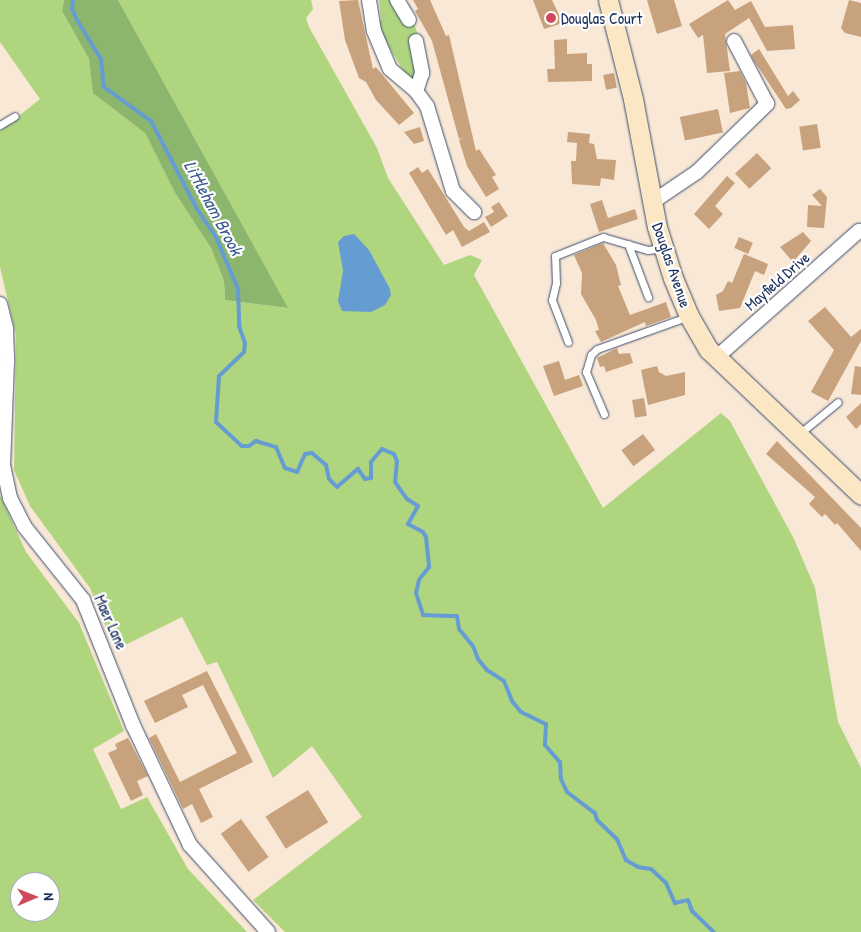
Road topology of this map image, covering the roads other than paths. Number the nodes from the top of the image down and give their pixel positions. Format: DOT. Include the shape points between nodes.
graph roads {
  1 [pos="369,0"];
  2 [pos="397,0"];
  3 [pos="608,0"];
  4 [pos="409,20"];
  5 [pos="734,40"];
  6 [pos="416,41"];
  7 [pos="416,92"];
  8 [pos="15,116"];
  9 [pos="0,125"];
  10 [pos="651,203"];
  11 [pos="474,212"];
  12 [pos="859,231"];
  13 [pos="628,244"];
  14 [pos="663,248"];
  15 [pos="648,297"];
  16 [pos="0,304"];
  17 [pos="689,316"];
  18 [pos="568,342"];
  19 [pos="717,357"];
  20 [pos="838,402"];
  21 [pos="604,414"];
  22 [pos="798,435"];
  23 [pos="860,492"];
  24 [pos="268,932"];
  1 -- 7 [label="street" via="374,31 390,69"];
  2 -- 4 [label="street"];
  3 -- 10 [label="street, Douglas Avenue" via="633,99"];
  5 -- 10 [label="street" via="767,104 698,172"];
  6 -- 7 [label="street" via="422,73"];
  7 -- 11 [label="street" via="432,120 453,191"];
  8 -- 9 [label="lane"];
  10 -- 14 [label="street, Douglas Avenue"];
  12 -- 19 [label="street, Mayfield Drive"];
  13 -- 14 [label="lane" via="648,250"];
  13 -- 15 [label="lane"];
  13 -- 18 [label="lane" via="603,237 555,256 556,283 552,300"];
  14 -- 17 [label="street, Douglas Avenue"];
  16 -- 24 [label="street, Maer Lane" via="6,328 7,362 3,465 10,498 24,526 83,600 133,725 190,844"];
  17 -- 19 [label="street, Douglas Avenue" via="709,350"];
  17 -- 21 [label="lane" via="597,349 591,355 586,372"];
  19 -- 22 [label="street, Douglas Avenue"];
  20 -- 22 [label="lane"];
  22 -- 23 [label="street, Douglas Avenue"];
}
